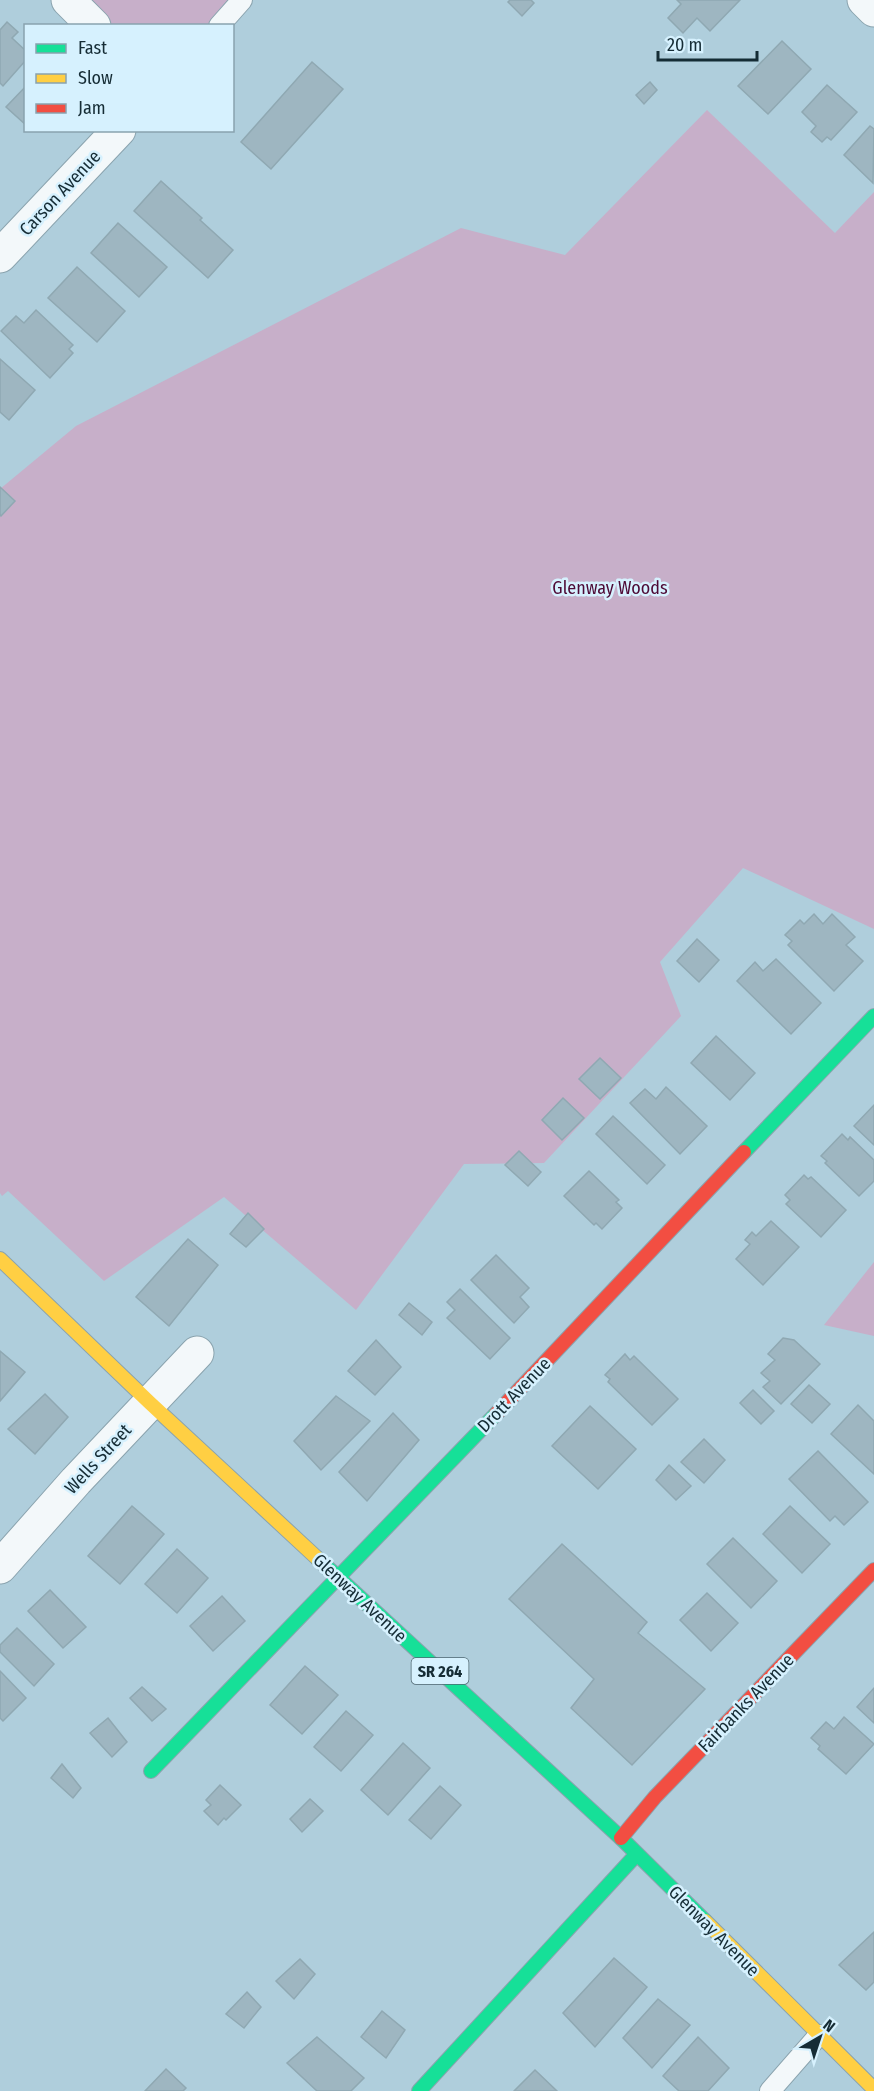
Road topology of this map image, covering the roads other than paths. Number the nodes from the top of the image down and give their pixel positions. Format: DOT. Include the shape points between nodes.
graph roads {
  1 [pos="68,0"];
  2 [pos="242,0"];
  3 [pos="864,0"];
  4 [pos="874,9"];
  5 [pos="92,24"];
  6 [pos="221,24"];
  7 [pos="117,132"];
  8 [pos="0,256"];
  9 [pos="874,1016"];
  10 [pos="0,1259"];
  11 [pos="197,1353"];
  12 [pos="150,1403"];
  13 [pos="0,1567"];
  14 [pos="874,1570"];
  15 [pos="338,1578"];
  16 [pos="152,1771"];
  17 [pos="621,1838"];
  18 [pos="636,1855"];
  19 [pos="819,2035"];
  20 [pos="874,2089"];
  21 [pos="419,2091"];
  22 [pos="770,2091"];
  1 -- 5 [label="street"];
  2 -- 6 [label="lane"];
  3 -- 4 [label="street"];
  7 -- 8 [label="street, Carson Avenue"];
  9 -- 15 [label="street, Drott Avenue"];
  10 -- 12 [label="street, Glenway Avenue / SR 264"];
  11 -- 12 [label="street, Wells Street"];
  12 -- 13 [label="street, Wells Street"];
  12 -- 15 [label="street, Glenway Avenue / SR 264"];
  14 -- 17 [label="street, Fairbanks Avenue" via="655,1797"];
  15 -- 16 [label="street, Drott Avenue"];
  15 -- 17 [label="street, Glenway Avenue / SR 264"];
  17 -- 18 [label="street, Glenway Avenue / SR 264"];
  18 -- 19 [label="street, Glenway Avenue / SR 264"];
  18 -- 21 [label="street"];
  19 -- 20 [label="street, Glenway Avenue / SR 264"];
  19 -- 22 [label="lane"];
}
